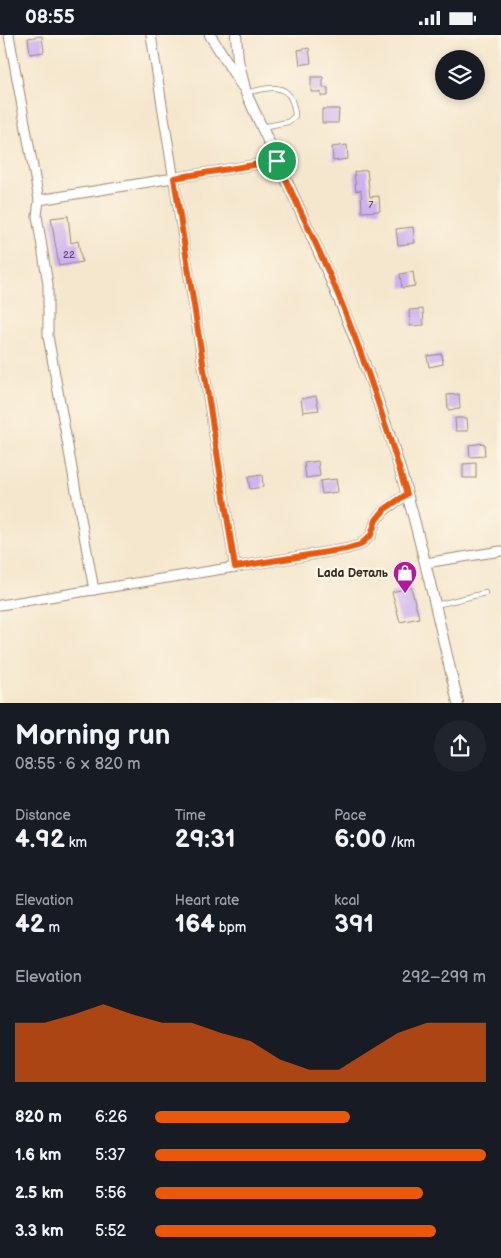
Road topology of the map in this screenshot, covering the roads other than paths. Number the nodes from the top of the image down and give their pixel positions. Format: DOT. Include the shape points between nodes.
graph roads {
  1 [pos="9,35"];
  2 [pos="150,35"];
  3 [pos="210,35"];
  4 [pos="236,35"];
  5 [pos="246,93"];
  6 [pos="262,127"];
  7 [pos="277,161"];
  8 [pos="174,178"];
  9 [pos="39,200"];
  10 [pos="407,494"];
  11 [pos="501,551"];
  12 [pos="425,563"];
  13 [pos="235,567"];
  14 [pos="94,590"];
  15 [pos="485,593"];
  16 [pos="0,605"];
  17 [pos="435,605"];
  18 [pos="458,703"];
  1 -- 9 [label="street"];
  2 -- 8 [label="street"];
  3 -- 5 [label="street"];
  4 -- 5 [label="street"];
  5 -- 6 [label="street"];
  5 -- 6 [label="lane" via="272,87 284,90 290,97 296,110 294,117 288,122"];
  6 -- 7 [label="street"];
  7 -- 8 [label="street"];
  7 -- 10 [label="street" via="346,315 382,410"];
  8 -- 9 [label="street"];
  8 -- 13 [label="street"];
  9 -- 14 [label="street" via="37,216 48,283 48,336"];
  10 -- 12 [label="street"];
  10 -- 13 [label="street" via="385,509 376,520 371,535 360,545"];
  11 -- 12 [label="street"];
  12 -- 17 [label="street"];
  13 -- 14 [label="street"];
  14 -- 16 [label="street"];
  15 -- 17 [label="lane"];
  17 -- 18 [label="street"];
}
